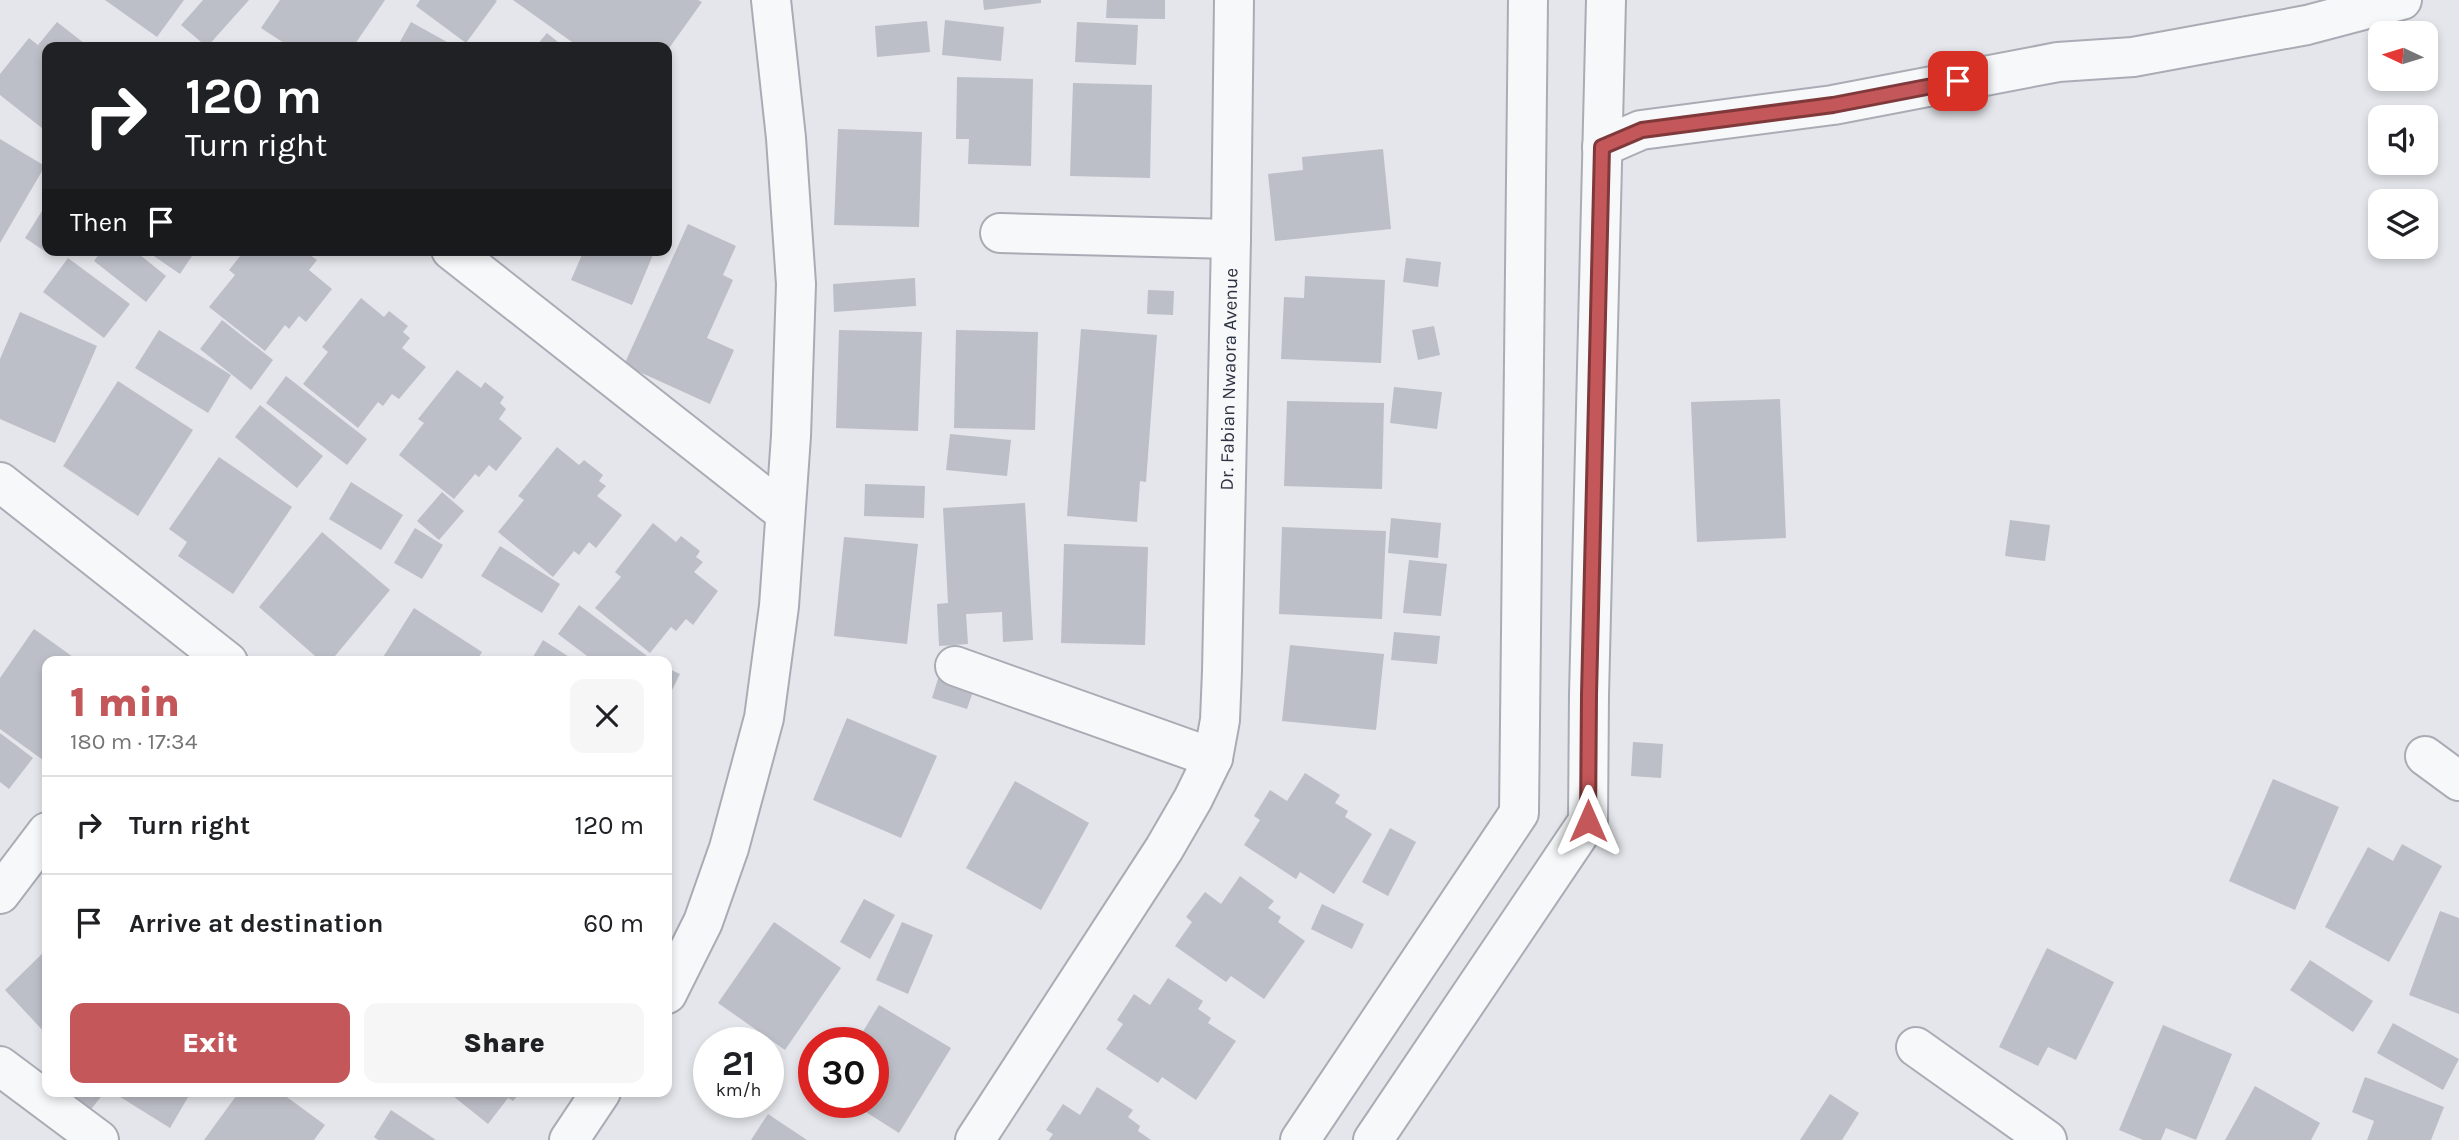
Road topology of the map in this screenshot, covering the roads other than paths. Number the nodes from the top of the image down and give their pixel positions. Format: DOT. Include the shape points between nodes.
graph roads {
  1 [pos="771,0"];
  2 [pos="1234,0"];
  3 [pos="1528,0"];
  4 [pos="1606,0"];
  5 [pos="2402,0"];
  6 [pos="1602,147"];
  7 [pos="1000,233"];
  8 [pos="1231,239"];
  9 [pos="459,256"];
  10 [pos="0,482"];
  11 [pos="785,513"];
  12 [pos="187,650"];
  13 [pos="208,656"];
  14 [pos="955,666"];
  15 [pos="2425,756"];
  16 [pos="1213,758"];
  17 [pos="2459,781"];
  18 [pos="42,839"];
  19 [pos="0,894"];
  20 [pos="672,981"];
  21 [pos="1916,1047"];
  22 [pos="0,1066"];
  23 [pos="598,1097"];
  24 [pos="99,1140"];
  25 [pos="569,1140"];
  26 [pos="975,1140"];
  27 [pos="1300,1140"];
  28 [pos="1374,1140"];
  29 [pos="2047,1140"];
  1 -- 11 [label="street" via="796,284"];
  2 -- 8 [label="street, Dr. Fabian Nwaora Avenue"];
  3 -- 27 [label="street" via="1519,813"];
  4 -- 6 [label="street"];
  5 -- 6 [label="street" via="2307,25 2133,57 2057,62 1833,105 1642,130"];
  6 -- 28 [label="street" via="1588,821"];
  7 -- 8 [label="street"];
  8 -- 16 [label="street, Dr. Fabian Nwaora Avenue" via="1221,707"];
  9 -- 11 [label="street"];
  10 -- 12 [label="street"];
  11 -- 20 [label="street" via="779,606 764,718 729,848 703,922"];
  12 -- 13 [label="street"];
  14 -- 16 [label="street"];
  15 -- 17 [label="street"];
  16 -- 26 [label="street, Dr. Fabian Nwaora Avenue" via="1164,849"];
  18 -- 19 [label="street"];
  21 -- 29 [label="street"];
  22 -- 24 [label="street"];
  23 -- 25 [label="street"];
}
